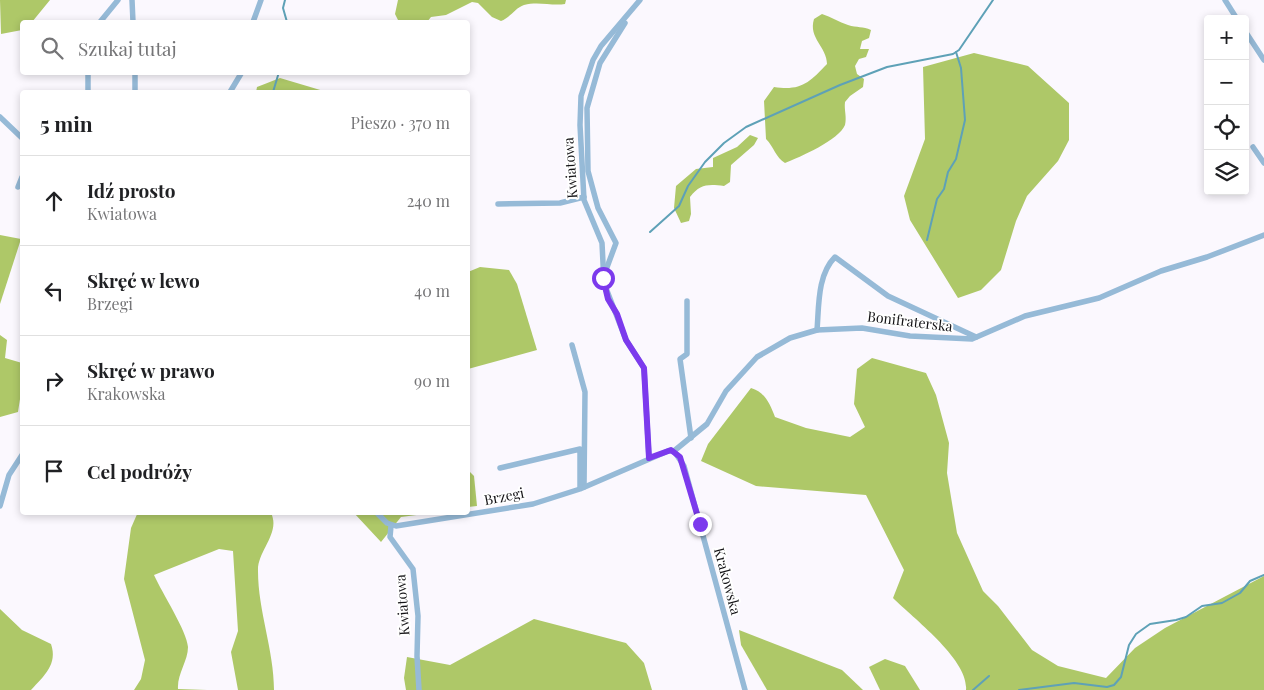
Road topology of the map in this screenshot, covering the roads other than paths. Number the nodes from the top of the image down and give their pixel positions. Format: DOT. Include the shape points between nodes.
graph roads {
  1 [pos="118,0"];
  2 [pos="132,0"];
  3 [pos="261,0"];
  4 [pos="640,0"];
  5 [pos="1225,0"];
  6 [pos="1234,15"];
  7 [pos="102,20"];
  8 [pos="133,20"];
  9 [pos="254,20"];
  10 [pos="1249,37"];
  11 [pos="1264,60"];
  12 [pos="88,75"];
  13 [pos="135,75"];
  14 [pos="240,75"];
  15 [pos="88,90"];
  16 [pos="136,90"];
  17 [pos="231,90"];
  18 [pos="0,117"];
  19 [pos="20,136"];
  20 [pos="1253,147"];
  21 [pos="1264,163"];
  22 [pos="20,182"];
  23 [pos="18,186"];
  24 [pos="584,197"];
  25 [pos="498,204"];
  26 [pos="1264,235"];
  27 [pos="603,278"];
  28 [pos="687,301"];
  29 [pos="817,330"];
  30 [pos="976,337"];
  31 [pos="572,345"];
  32 [pos="691,438"];
  33 [pos="674,451"];
  34 [pos="20,458"];
  35 [pos="649,458"];
  36 [pos="500,468"];
  37 [pos="582,488"];
  38 [pos="0,506"];
  39 [pos="470,514"];
  40 [pos="379,515"];
  41 [pos="462,515"];
  42 [pos="391,526"];
  43 [pos="419,690"];
  44 [pos="745,690"];
  1 -- 7 [label="street"];
  2 -- 8 [label="street"];
  3 -- 9 [label="street"];
  4 -- 24 [label="street, Kwiatowa" via="601,46 584,87 580,125"];
  4 -- 27 [label="street" via="600,63 588,108 588,171 598,208 616,243"];
  5 -- 6 [label="street"];
  10 -- 11 [label="street"];
  12 -- 15 [label="street"];
  13 -- 16 [label="street"];
  14 -- 17 [label="street"];
  18 -- 19 [label="street"];
  20 -- 21 [label="street"];
  22 -- 23 [label="street"];
  24 -- 25 [label="street" via="560,202"];
  24 -- 27 [label="street, Kwiatowa" via="586,209 602,243"];
  26 -- 30 [label="street, Bonifraterska" via="1161,271 1104,296 1025,316"];
  27 -- 35 [label="street, Kwiatowa" via="608,299 626,340 644,368"];
  28 -- 32 [label="street" via="687,354 680,359"];
  29 -- 30 [label="street, Bonifraterska" via="862,328 930,338 962,340"];
  29 -- 30 [label="street" via="822,281 827,265 835,257 888,296"];
  29 -- 32 [label="street, Bonifraterska" via="790,338 757,357 726,391 707,424"];
  31 -- 37 [label="street" via="585,392"];
  32 -- 33 [label="street, Bonifraterska"];
  33 -- 35 [label="street, Brzegi"];
  33 -- 44 [label="street, Krakowska" via="684,466"];
  34 -- 38 [label="street" via="9,475"];
  35 -- 37 [label="street, Brzegi"];
  36 -- 37 [label="street, Brzegi" via="580,449"];
  37 -- 39 [label="street, Brzegi" via="533,504"];
  40 -- 42 [label="street"];
  41 -- 42 [label="street, Brzegi"];
  42 -- 43 [label="street, Kwiatowa" via="390,537 413,569 418,616"];
}
